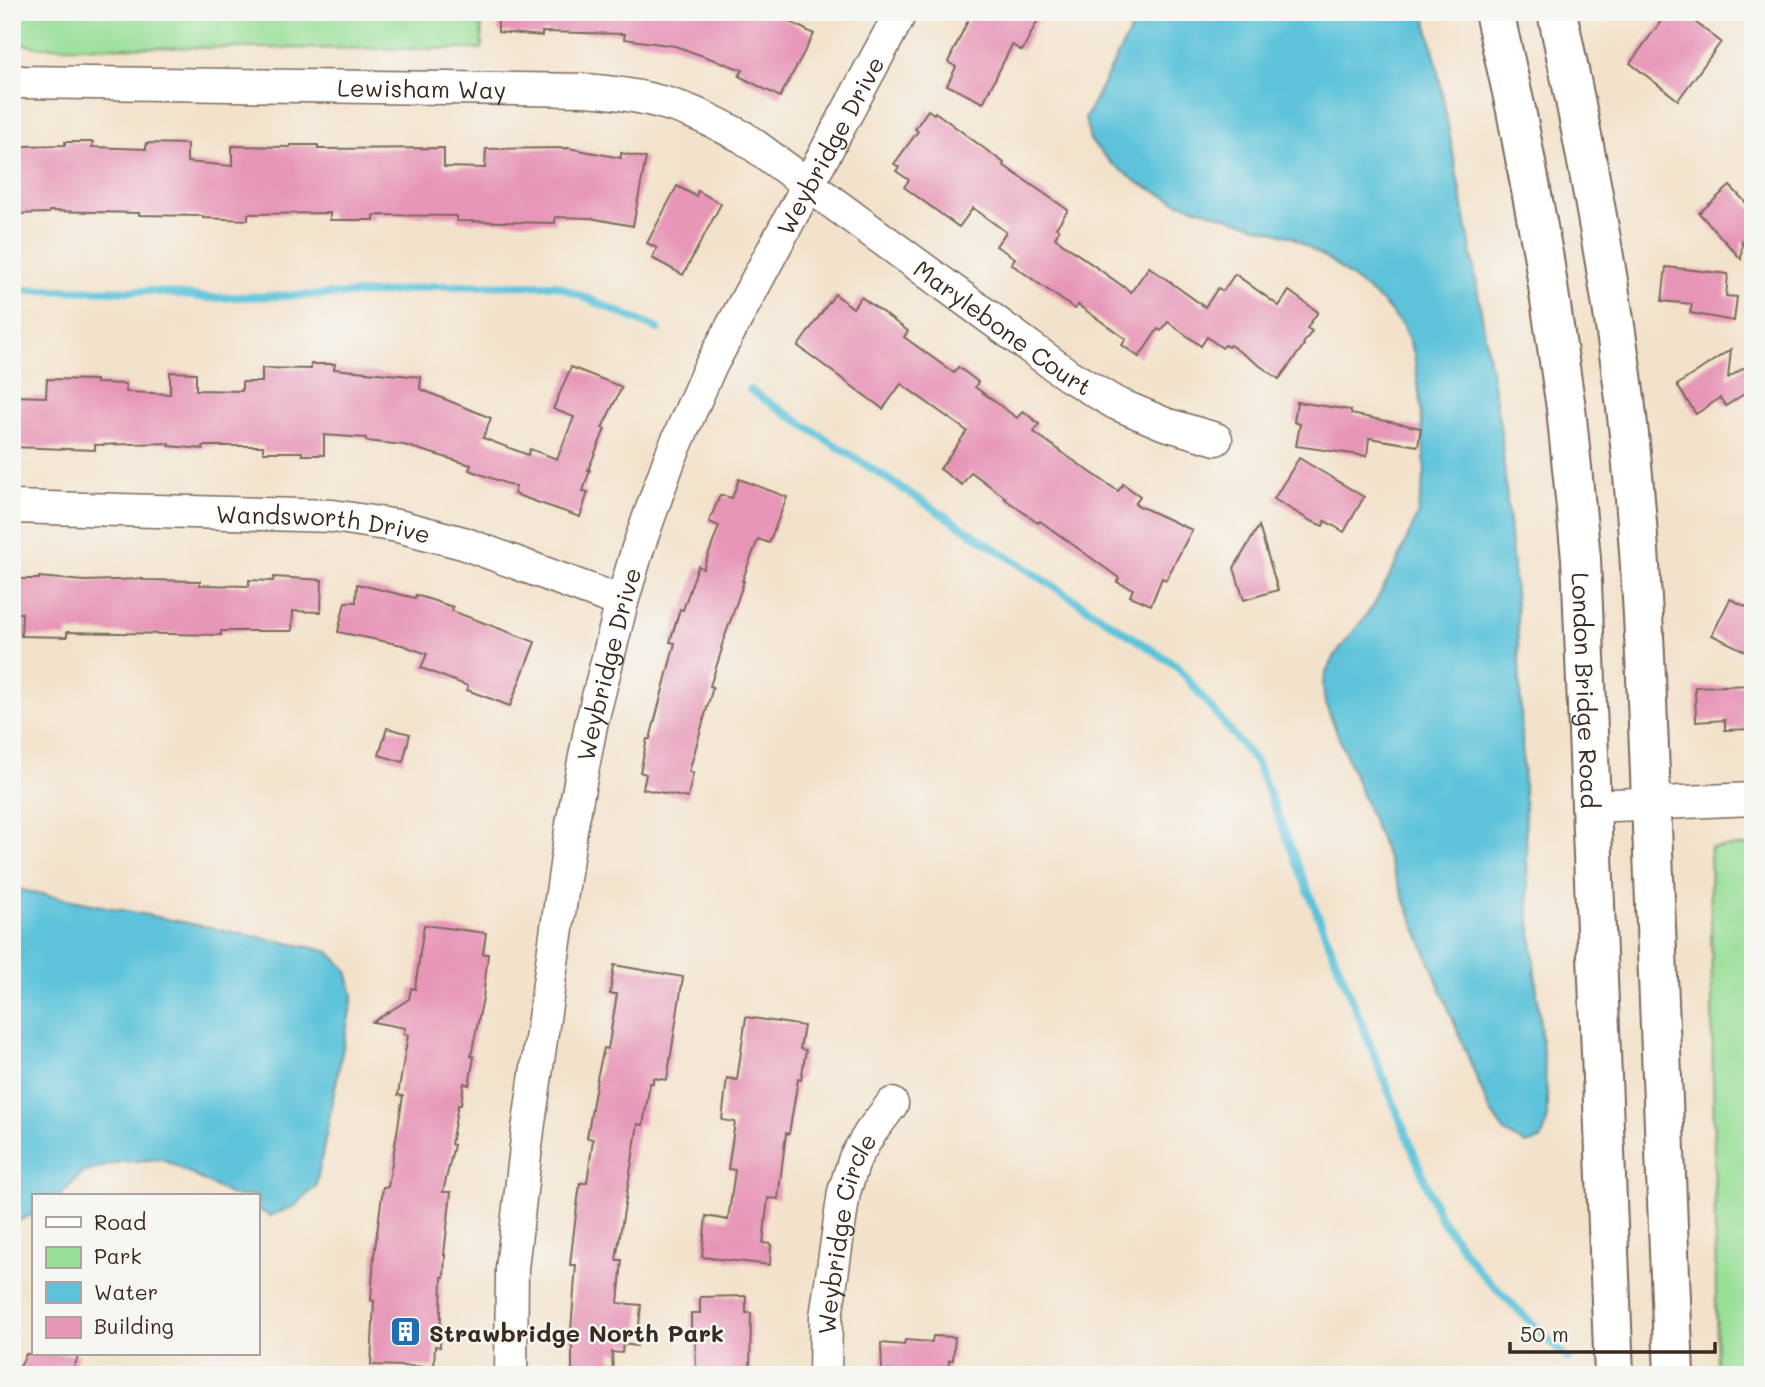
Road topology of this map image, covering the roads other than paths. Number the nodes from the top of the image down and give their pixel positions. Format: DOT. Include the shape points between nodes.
graph roads {
  1 [pos="901,12"];
  2 [pos="1494,12"];
  3 [pos="1557,12"];
  4 [pos="12,80"];
  5 [pos="808,184"];
  6 [pos="1216,439"];
  7 [pos="12,508"];
  8 [pos="622,602"];
  9 [pos="1753,799"];
  10 [pos="1651,804"];
  11 [pos="1591,806"];
  12 [pos="892,1104"];
  13 [pos="511,1375"];
  14 [pos="825,1375"];
  15 [pos="1614,1375"];
  16 [pos="1674,1375"];
  1 -- 5 [label="street, Weybridge Drive"];
  2 -- 11 [label="main road, London Bridge Road" via="1542,245 1566,408 1581,558"];
  3 -- 10 [label="main road" via="1608,279 1625,399 1639,549"];
  4 -- 5 [label="street, Lewisham Way" via="622,93 702,116 743,137"];
  5 -- 6 [label="street, Marylebone Court" via="1068,375 1165,424"];
  5 -- 8 [label="street, Weybridge Drive" via="708,371 670,458"];
  7 -- 8 [label="street, Wandsworth Drive" via="332,516 385,524 463,543"];
  8 -- 13 [label="street, Weybridge Drive" via="591,725 567,857 512,1268"];
  9 -- 10 [label="street"];
  10 -- 11 [label="street"];
  10 -- 16 [label="main road"];
  11 -- 15 [label="main road, London Bridge Road"];
  12 -- 14 [label="street, Weybridge Circle" via="855,1158 844,1192 826,1317"];
}
